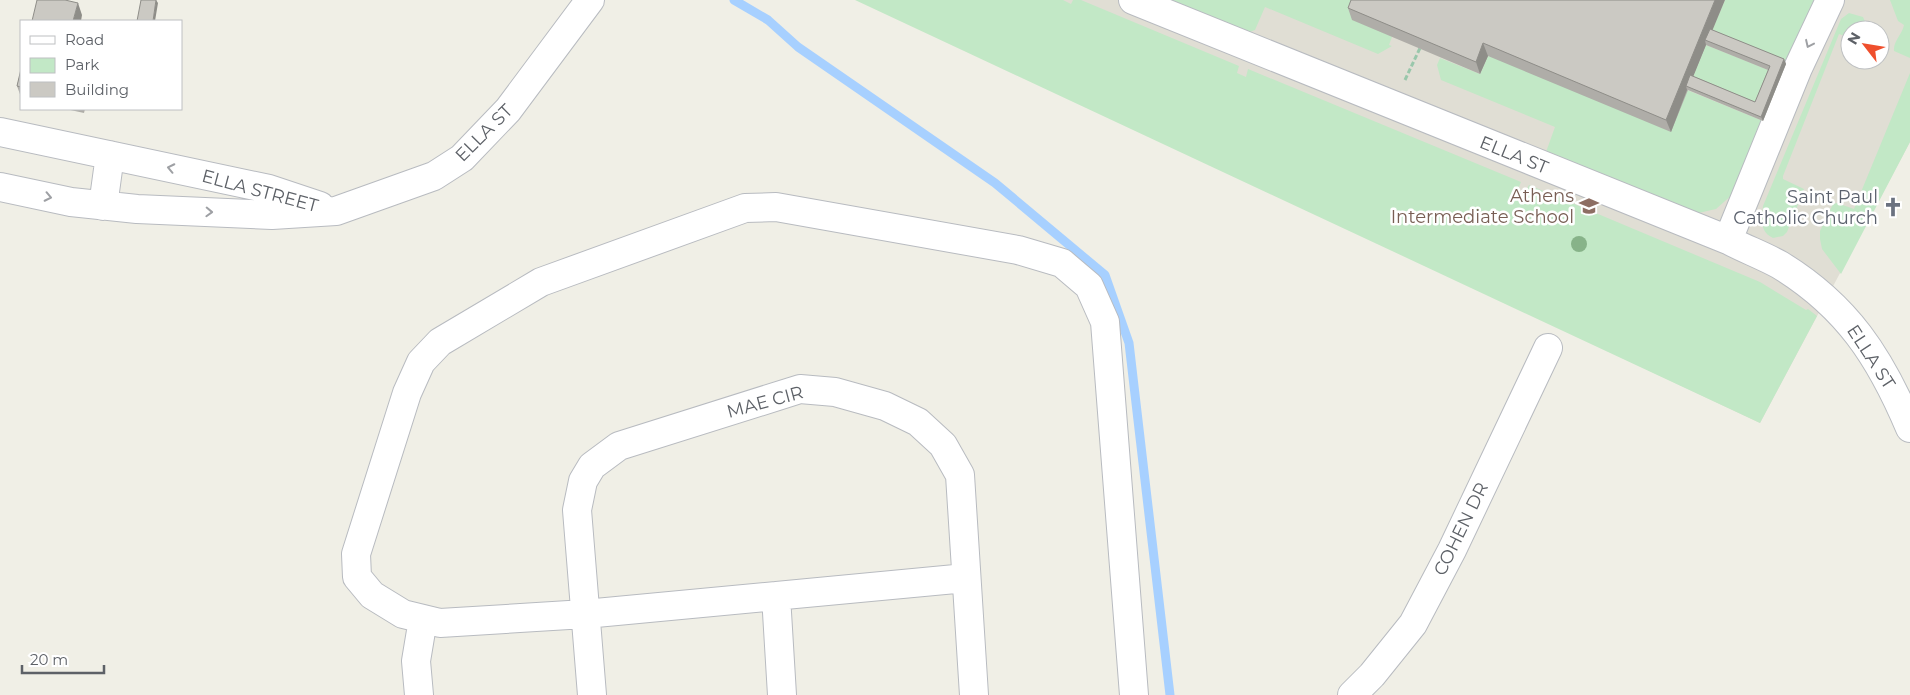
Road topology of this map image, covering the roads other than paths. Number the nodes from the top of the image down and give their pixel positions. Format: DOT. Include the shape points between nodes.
graph roads {
  1 [pos="590,0"];
  2 [pos="1132,0"];
  3 [pos="1830,0"];
  4 [pos="0,132"];
  5 [pos="110,155"];
  6 [pos="0,187"];
  7 [pos="103,206"];
  8 [pos="336,211"];
  9 [pos="1728,240"];
  10 [pos="1548,348"];
  11 [pos="1902,398"];
  12 [pos="1910,428"];
  13 [pos="966,578"];
  14 [pos="776,596"];
  15 [pos="585,614"];
  16 [pos="424,619"];
  17 [pos="419,695"];
  18 [pos="592,695"];
  19 [pos="782,695"];
  20 [pos="974,695"];
  21 [pos="1134,695"];
  22 [pos="1352,695"];
  1 -- 8 [label="street, ELLA ST" via="508,110 462,158 434,176"];
  2 -- 9 [label="street, ELLA ST"];
  3 -- 9 [label="street, one-way" via="1798,68"];
  4 -- 5 [label="street, ELLA STREET"];
  5 -- 7 [label="street"];
  8 -- 5 [label="street, ELLA STREET, one-way" via="269,189"];
  6 -- 7 [label="street, ELLA STREET, one-way"];
  7 -- 8 [label="street, ELLA STREET, one-way" via="272,215"];
  9 -- 11 [label="street, ELLA ST" via="1780,265 1839,310 1860,334"];
  10 -- 22 [label="street, COHEN DR" via="1452,550 1413,624"];
  11 -- 12 [label="street, ELLA ST"];
  13 -- 14 [label="street"];
  13 -- 15 [label="street, MAE CIR" via="960,475 943,445 918,422 885,406 835,392 800,389 619,446 592,466 583,481 577,510"];
  13 -- 20 [label="street, MAE CIR"];
  14 -- 15 [label="street"];
  14 -- 19 [label="street"];
  15 -- 16 [label="street" via="440,623"];
  15 -- 18 [label="street, MAE CIR"];
  16 -- 17 [label="street" via="416,661"];
  16 -- 21 [label="street" via="403,614 372,595 357,577 356,554 421,362 440,342 541,282 745,208 776,207 1018,250 1062,264 1089,286 1105,322"];
}
